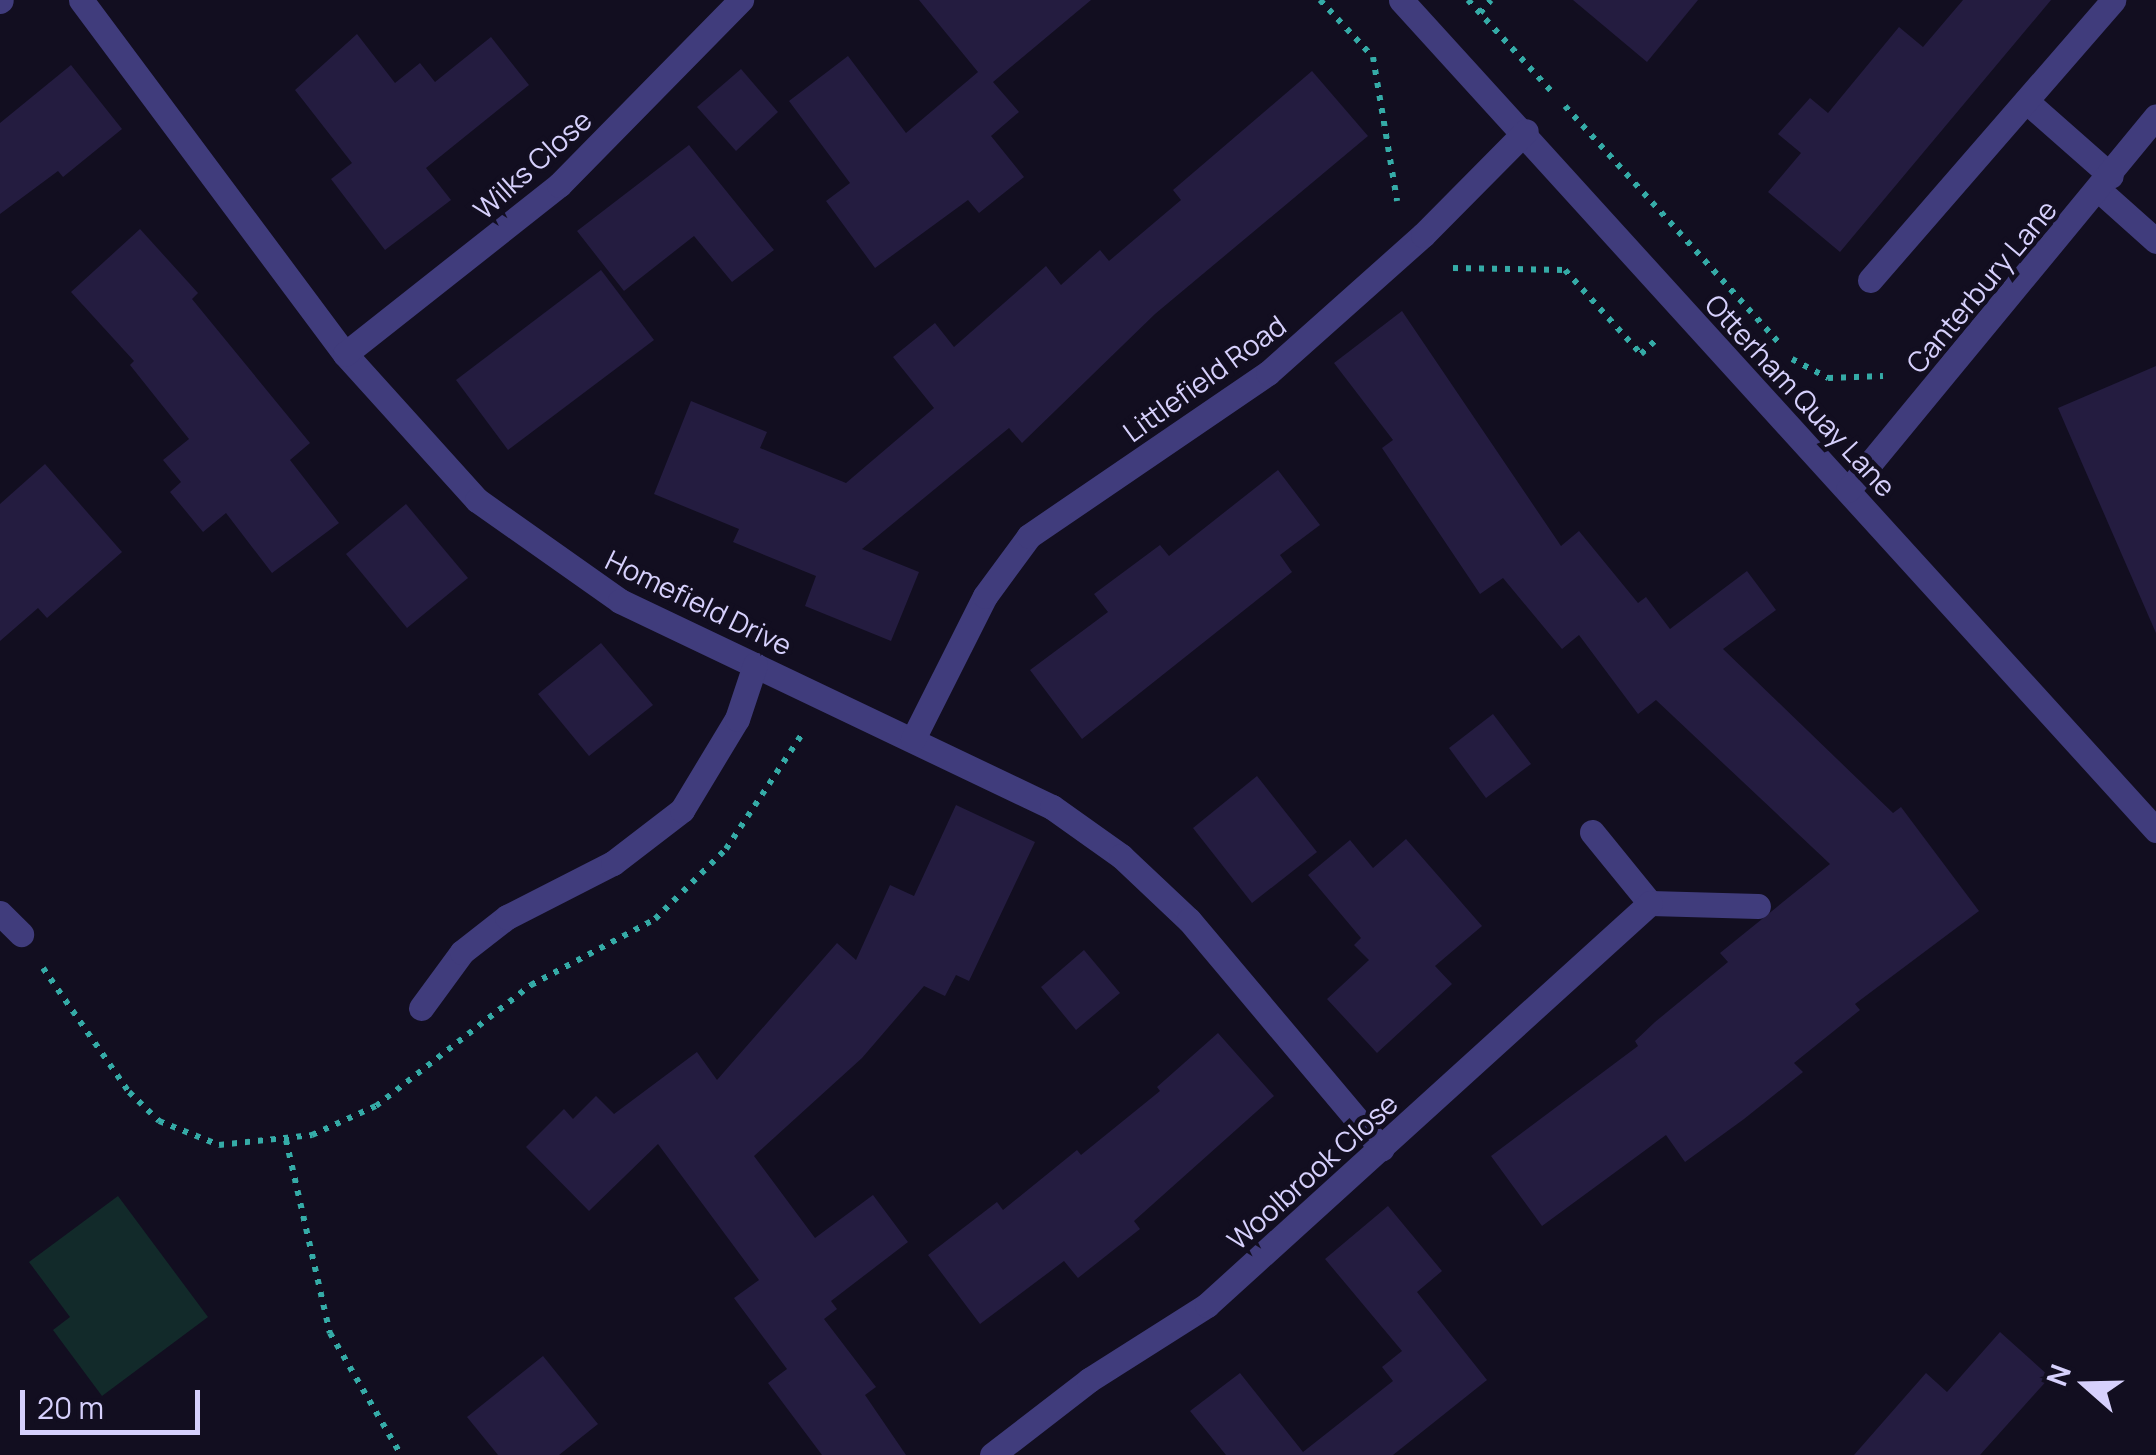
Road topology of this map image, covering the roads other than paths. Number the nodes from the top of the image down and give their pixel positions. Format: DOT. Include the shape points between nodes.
graph roads {
  1 [pos="81,0"];
  2 [pos="741,0"];
  3 [pos="1401,0"];
  4 [pos="2113,0"];
  5 [pos="2026,102"];
  6 [pos="2156,117"];
  7 [pos="1526,131"];
  8 [pos="2105,184"];
  9 [pos="2156,241"];
  10 [pos="1870,280"];
  11 [pos="345,354"];
  12 [pos="1848,490"];
  13 [pos="754,665"];
  14 [pos="914,739"];
  15 [pos="2156,830"];
  16 [pos="1592,832"];
  17 [pos="1650,902"];
  18 [pos="1758,906"];
  19 [pos="0,914"];
  20 [pos="20,934"];
  21 [pos="420,1008"];
  22 [pos="1382,1149"];
  23 [pos="992,1455"];
  1 -- 11 [label="street, Homefield Drive"];
  2 -- 11 [label="street, Wilks Close" via="559,185"];
  3 -- 7 [label="street, Otterham Quay Lane"];
  4 -- 5 [label="street"];
  5 -- 8 [label="street"];
  5 -- 10 [label="street"];
  6 -- 8 [label="street, Canterbury Lane"];
  7 -- 12 [label="street, Otterham Quay Lane"];
  7 -- 14 [label="street, Littlefield Road" via="1423,236 1268,374 1029,536 985,596"];
  8 -- 9 [label="street"];
  8 -- 12 [label="street, Canterbury Lane"];
  11 -- 13 [label="street, Homefield Drive" via="434,458 516,529 620,601"];
  12 -- 15 [label="street, Otterham Quay Lane"];
  13 -- 14 [label="street, Homefield Drive"];
  13 -- 21 [label="street" via="737,719 682,810 613,862 507,918 462,952"];
  14 -- 22 [label="street, Homefield Drive" via="1052,807 1121,856 1189,920"];
  16 -- 17 [label="street"];
  17 -- 18 [label="street"];
  17 -- 22 [label="street, Woolbrook Close"];
  19 -- 20 [label="street"];
  22 -- 23 [label="street, Woolbrook Close" via="1207,1304 1089,1380"];
}
